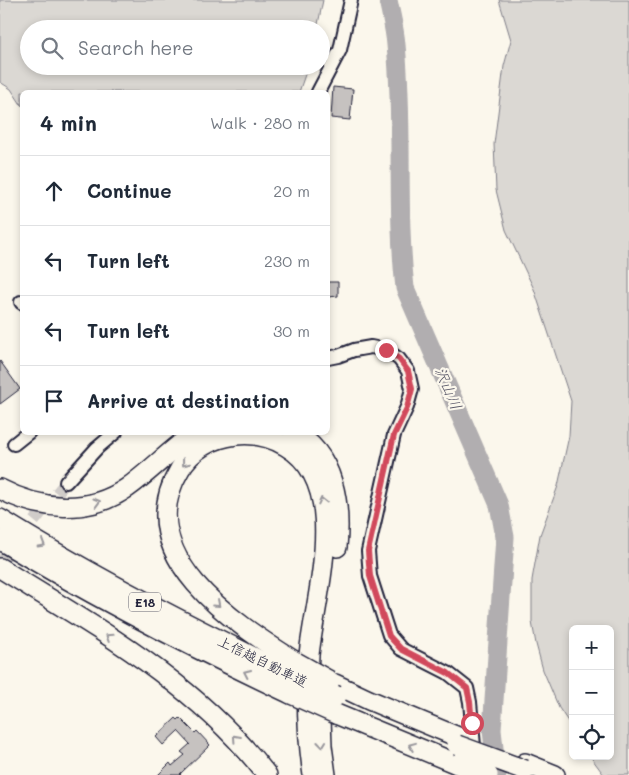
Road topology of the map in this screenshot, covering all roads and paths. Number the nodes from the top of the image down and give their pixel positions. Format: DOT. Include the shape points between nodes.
graph roads {
  1 [pos="351,0"];
  2 [pos="330,69"];
  3 [pos="327,75"];
  4 [pos="319,90"];
  5 [pos="330,358"];
  6 [pos="25,435"];
  7 [pos="112,435"];
  8 [pos="192,435"];
  9 [pos="235,435"];
  10 [pos="252,435"];
  11 [pos="297,435"];
  12 [pos="14,444"];
  13 [pos="66,482"];
  14 [pos="0,488"];
  15 [pos="0,519"];
  16 [pos="0,540"];
  17 [pos="0,568"];
  18 [pos="294,678"];
  19 [pos="336,698"];
  20 [pos="458,749"];
  21 [pos="530,770"];
  22 [pos="267,775"];
  23 [pos="313,775"];
  24 [pos="326,775"];
  25 [pos="476,775"];
  26 [pos="488,775"];
  27 [pos="555,775"];
  1 -- 2 [label="street" via="340,50"];
  3 -- 4 [label="street"];
  5 -- 25 [label="street" via="371,347 386,350 408,371 412,389 394,435 368,551 370,576 389,636 401,649 448,673 467,688"];
  6 -- 12 [label="street"];
  7 -- 13 [label="street"];
  14 -- 8 [label="highway, one-way" via="34,503 53,507 90,504 108,499 126,488"];
  9 -- 18 [label="highway, one-way" via="210,442 184,462 169,495 167,530 180,563 207,595 248,630"];
  23 -- 10 [label="highway, one-way" via="307,687 324,550 324,504 312,471 302,459 276,441"];
  11 -- 24 [label="highway, one-way" via="310,445 328,472 338,508 339,530 320,666 320,720"];
  15 -- 18 [label="highway, 上信越自動車道 / E18, one-way" via="122,590"];
  18 -- 16 [label="highway, 上信越自動車道 / E18, one-way" via="168,634"];
  22 -- 17 [label="highway, one-way" via="232,733 187,692 116,641"];
  18 -- 19 [label="highway, 上信越自動車道 / E18, bridge"];
  19 -- 20 [label="highway, 上信越自動車道 / E18"];
  19 -- 20 [label="highway" via="369,700"];
  20 -- 21 [label="highway, 上信越自動車道 / E18, bridge"];
  20 -- 26 [label="highway, 上信越自動車道 / E18, bridge"];
  21 -- 27 [label="highway, 上信越自動車道"];
}
